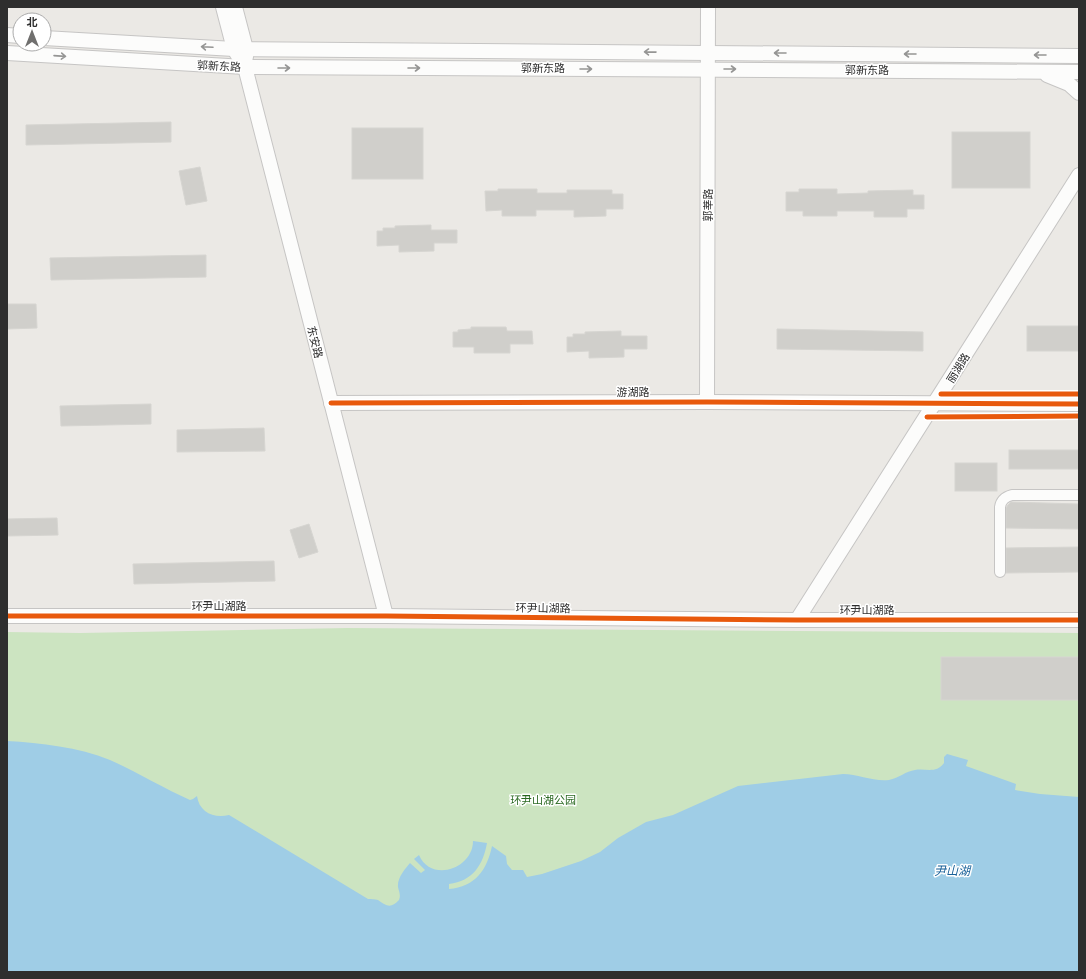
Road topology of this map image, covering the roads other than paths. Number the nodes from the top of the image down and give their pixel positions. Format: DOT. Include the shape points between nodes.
graph roads {
  1 [pos="223,7"];
  2 [pos="235,7"];
  3 [pos="708,7"];
  4 [pos="52,38"];
  5 [pos="240,49"];
  6 [pos="7,53"];
  7 [pos="709,53"];
  8 [pos="1079,56"];
  9 [pos="245,68"];
  10 [pos="708,69"];
  11 [pos="1033,72"];
  12 [pos="1079,72"];
  13 [pos="1079,93"];
  14 [pos="1079,175"];
  15 [pos="707,402"];
  16 [pos="331,403"];
  17 [pos="935,404"];
  18 [pos="1079,404"];
  19 [pos="1079,495"];
  20 [pos="1000,572"];
  21 [pos="7,616"];
  22 [pos="386,616"];
  23 [pos="796,620"];
  24 [pos="1079,620"];
  1 -- 5 [label="street, 东安路"];
  2 -- 5 [label="street, 东安路"];
  3 -- 7 [label="street, 郭莘路"];
  5 -- 4 [label="street, 郭新东路, one-way"];
  7 -- 5 [label="street, 郭新东路, one-way"];
  5 -- 9 [label="street, 东安路"];
  6 -- 9 [label="street, 郭新东路, one-way"];
  8 -- 7 [label="street, 郭新东路, one-way"];
  7 -- 10 [label="street, 郭莘路"];
  9 -- 10 [label="street, 郭新东路, one-way"];
  9 -- 16 [label="street, 东安路"];
  10 -- 11 [label="street, 郭新东路, one-way"];
  10 -- 15 [label="street, 郭莘路"];
  11 -- 12 [label="street, 郭新东路"];
  11 -- 13 [label="street" via="1056,78 1069,84"];
  14 -- 17 [label="street, 丽湖路"];
  15 -- 16 [label="street, 游湖路"];
  15 -- 17 [label="street, 游湖路"];
  16 -- 22 [label="street, 东安路"];
  17 -- 18 [label="street, 游湖路"];
  17 -- 23 [label="street, 丽湖路"];
  19 -- 20 [label="street" via="1012,495 1003,499 1000,507"];
  21 -- 22 [label="street, 环尹山湖路"];
  22 -- 23 [label="street, 环尹山湖路"];
  23 -- 24 [label="street, 环尹山湖路"];
}
